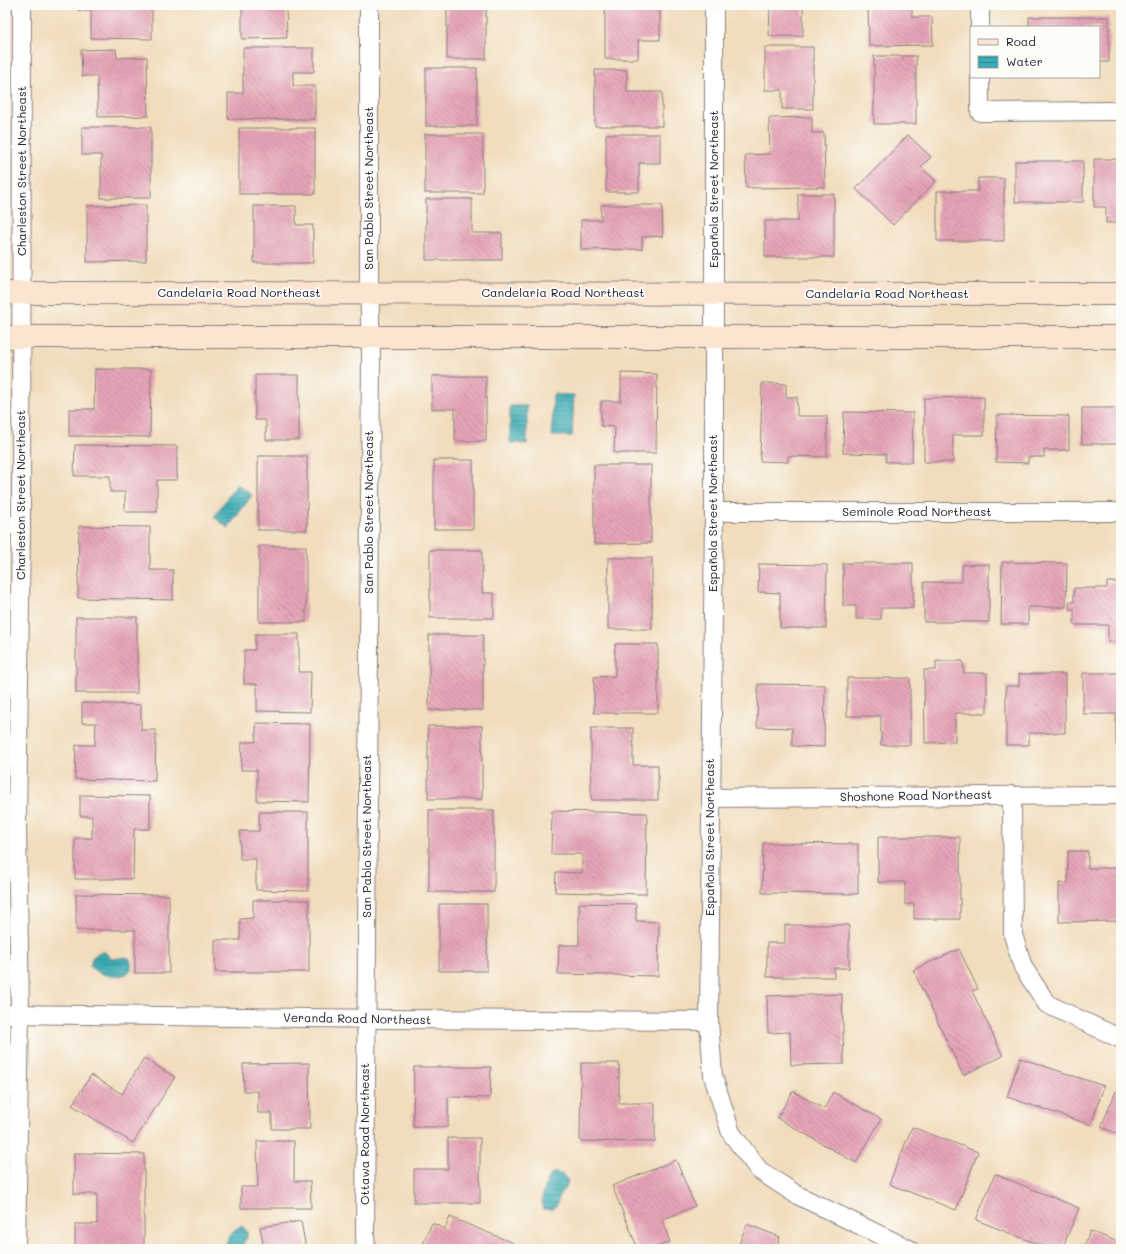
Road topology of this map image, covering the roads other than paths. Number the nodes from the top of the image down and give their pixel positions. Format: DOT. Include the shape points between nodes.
graph roads {
  1 [pos="22,5"];
  2 [pos="369,5"];
  3 [pos="714,5"];
  4 [pos="980,5"];
  5 [pos="980,26"];
  6 [pos="980,78"];
  7 [pos="1121,111"];
  8 [pos="14,293"];
  9 [pos="369,293"];
  10 [pos="715,294"];
  11 [pos="1121,294"];
  12 [pos="714,337"];
  13 [pos="1121,337"];
  14 [pos="14,338"];
  15 [pos="371,338"];
  16 [pos="714,512"];
  17 [pos="1121,512"];
  18 [pos="13,525"];
  19 [pos="1012,795"];
  20 [pos="1121,795"];
  21 [pos="710,798"];
  22 [pos="11,827"];
  23 [pos="13,1014"];
  24 [pos="365,1019"];
  25 [pos="709,1021"];
  26 [pos="1121,1039"];
  27 [pos="16,1249"];
  28 [pos="366,1249"];
  29 [pos="909,1249"];
  1 -- 8 [label="street, Charleston Street Northeast"];
  2 -- 9 [label="street, San Pablo Street Northeast"];
  3 -- 10 [label="street, Española Street Northeast"];
  4 -- 5 [label="street"];
  6 -- 7 [label="street" via="980,112"];
  8 -- 9 [label="main road, Candelaria Road Northeast"];
  8 -- 14 [label="street, Charleston Street Northeast"];
  9 -- 10 [label="main road, Candelaria Road Northeast"];
  9 -- 15 [label="street, San Pablo Street Northeast"];
  10 -- 11 [label="main road, Candelaria Road Northeast"];
  10 -- 12 [label="street, Española Street Northeast"];
  12 -- 13 [label="main road"];
  12 -- 15 [label="main road"];
  12 -- 16 [label="street, Española Street Northeast"];
  14 -- 15 [label="main road"];
  14 -- 18 [label="street, Charleston Street Northeast"];
  15 -- 24 [label="street, San Pablo Street Northeast"];
  16 -- 17 [label="street, Seminole Road Northeast"];
  16 -- 21 [label="street, Española Street Northeast"];
  18 -- 22 [label="street, Charleston Street Northeast"];
  19 -- 20 [label="street, Shoshone Road Northeast"];
  19 -- 21 [label="street, Shoshone Road Northeast"];
  19 -- 26 [label="street" via="1013,935 1023,967 1047,1004"];
  21 -- 25 [label="street, Española Street Northeast"];
  22 -- 23 [label="street, Charleston Street Northeast"];
  23 -- 24 [label="street, Veranda Road Northeast"];
  23 -- 27 [label="street, Charleston Street Northeast"];
  24 -- 25 [label="street, Veranda Road Northeast"];
  24 -- 28 [label="street, Ottawa Road Northeast"];
  25 -- 29 [label="street, Española Street Northeast" via="713,1076 731,1133 758,1170 797,1195"];
}
